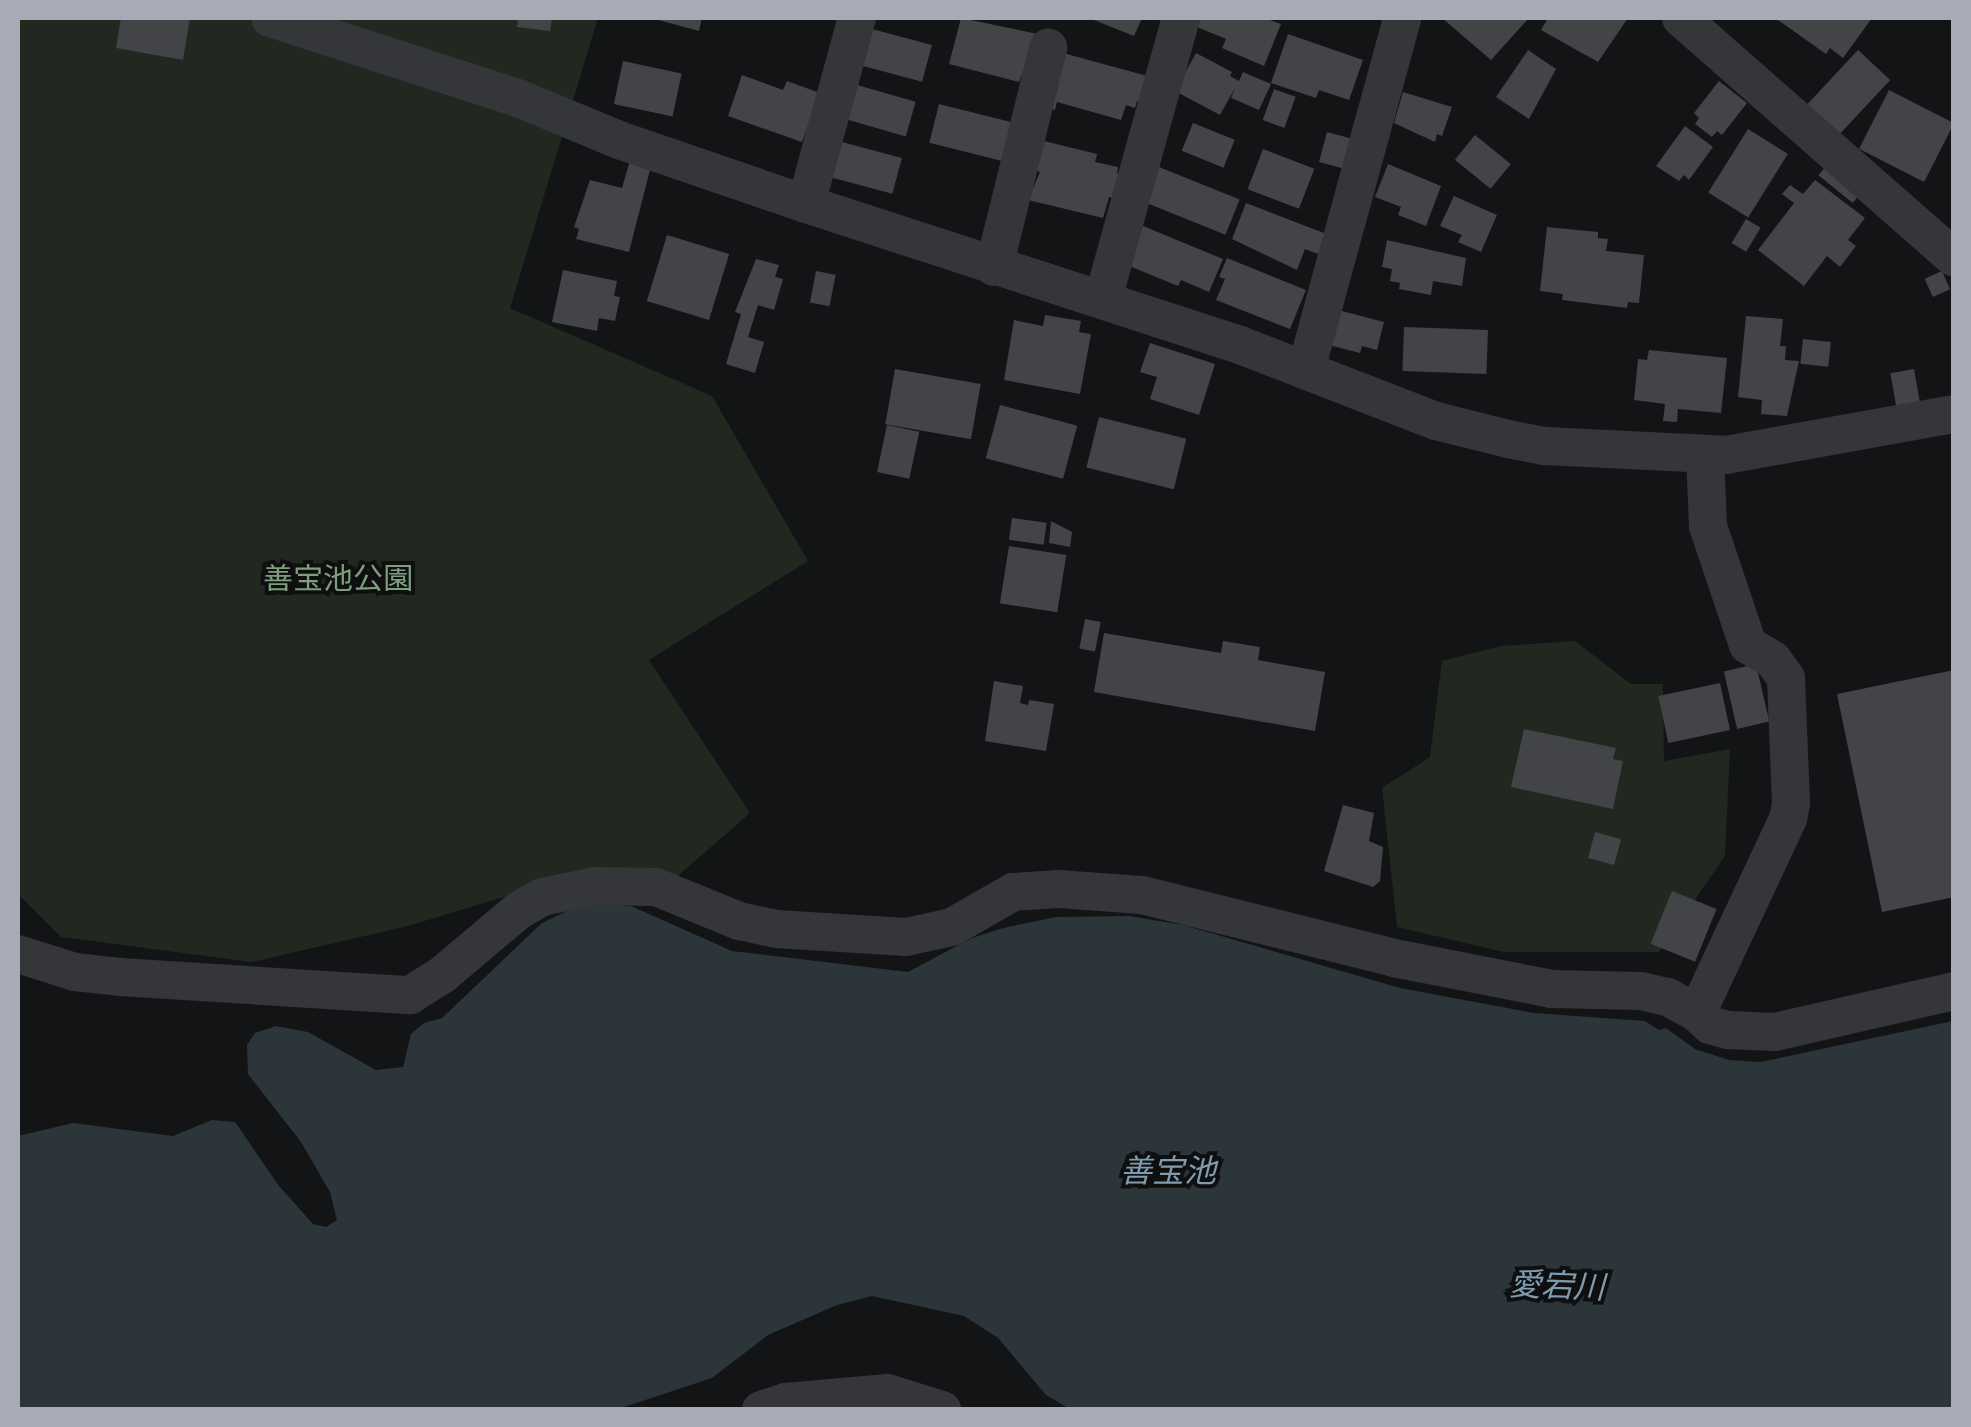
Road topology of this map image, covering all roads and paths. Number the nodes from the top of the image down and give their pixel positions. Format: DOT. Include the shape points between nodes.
graph roads {
  1 [pos="270,18"];
  2 [pos="857,18"];
  3 [pos="1181,18"];
  4 [pos="1402,18"];
  5 [pos="1681,18"];
  6 [pos="1048,48"];
  7 [pos="806,204"];
  8 [pos="1954,258"];
  9 [pos="994,267"];
  10 [pos="1103,299"];
  11 [pos="1306,370"];
  12 [pos="1954,414"];
  13 [pos="1705,455"];
  14 [pos="18,954"];
  15 [pos="1954,991"];
  16 [pos="1697,1012"];
  17 [pos="923,1407"];
  18 [pos="762,1410"];
  1 -- 7 [label="street" via="518,98"];
  2 -- 7 [label="street"];
  3 -- 10 [label="street"];
  4 -- 11 [label="street"];
  5 -- 8 [label="street"];
  6 -- 9 [label="street"];
  7 -- 9 [label="street"];
  9 -- 10 [label="street"];
  10 -- 11 [label="street"];
  11 -- 13 [label="street" via="1436,421 1508,439"];
  12 -- 13 [label="street"];
  13 -- 16 [label="street" via="1708,526 1748,644 1786,678 1791,804"];
  14 -- 16 [label="street" via="105,976 410,995 518,911 542,897 594,886 656,887 776,928 906,936 952,927 1013,892 1058,889 1142,896 1552,989 1641,991"];
  15 -- 16 [label="street" via="1775,1032 1710,1026"];
  17 -- 18 [label="street" via="888,1393"];
}
